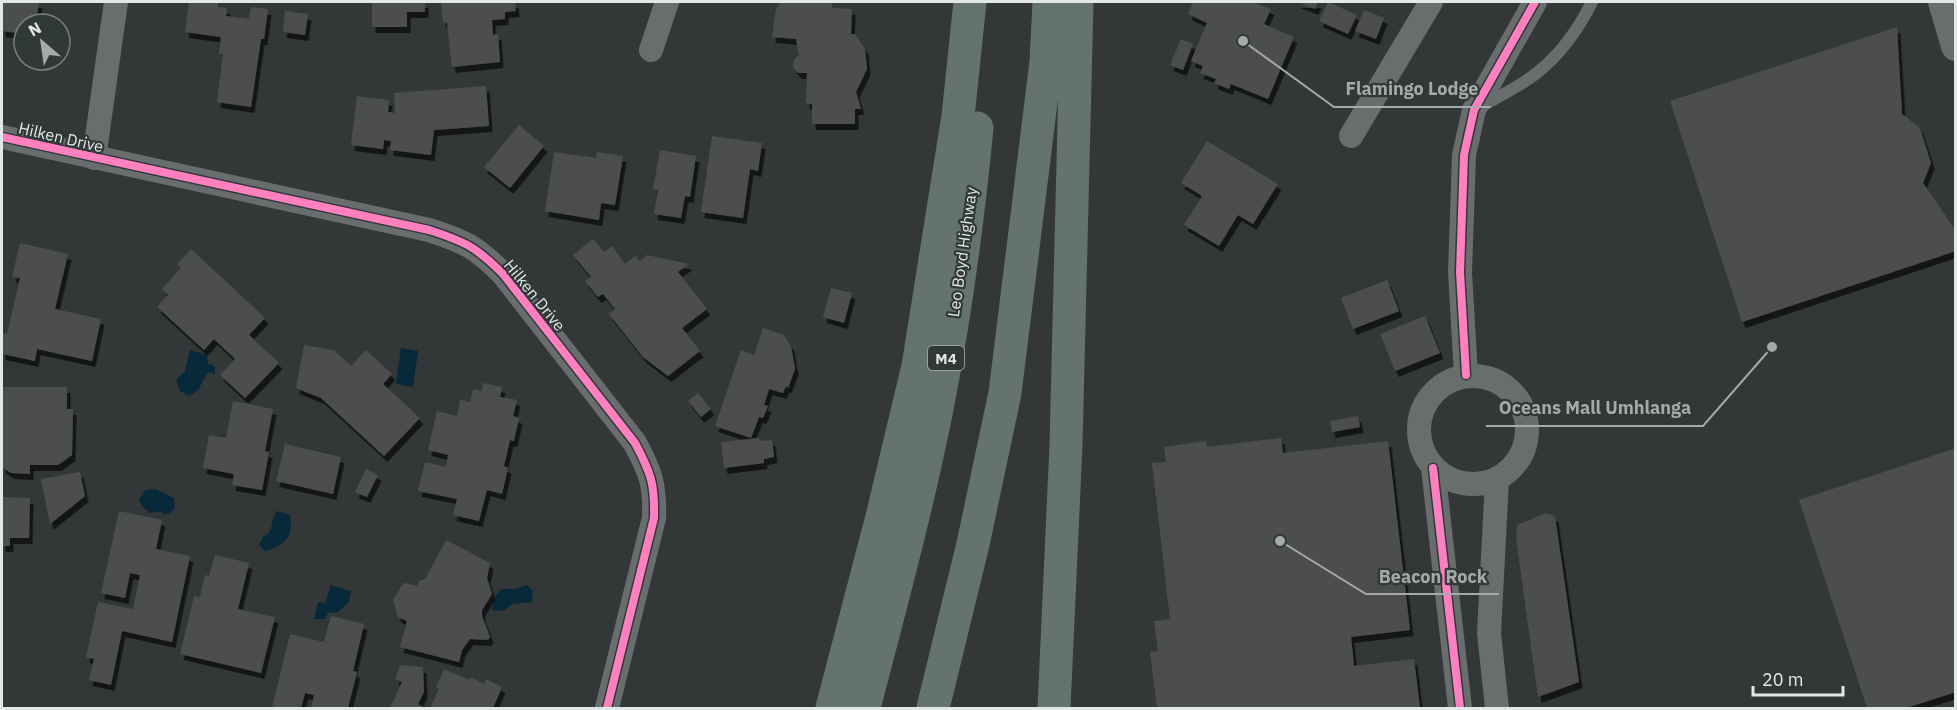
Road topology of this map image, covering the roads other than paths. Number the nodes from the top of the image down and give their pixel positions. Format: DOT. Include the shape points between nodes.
graph roads {
  1 [pos="116,2"];
  2 [pos="667,2"];
  3 [pos="970,2"];
  4 [pos="986,2"];
  5 [pos="1049,2"];
  6 [pos="1077,2"];
  7 [pos="1431,2"];
  8 [pos="1535,2"];
  9 [pos="1592,2"];
  10 [pos="651,50"];
  11 [pos="1474,110"];
  12 [pos="1351,136"];
  13 [pos="2,137"];
  14 [pos="94,158"];
  15 [pos="1466,375"];
  16 [pos="1433,468"];
  17 [pos="1497,480"];
  18 [pos="607,708"];
  19 [pos="832,708"];
  20 [pos="864,708"];
  21 [pos="933,708"];
  22 [pos="1054,708"];
  23 [pos="1460,708"];
  24 [pos="1497,708"];
  1 -- 14 [label="street"];
  2 -- 10 [label="street"];
  3 -- 19 [label="highway" via="958,116 918,366"];
  4 -- 20 [label="highway, Leo Boyd Highway / M4" via="968,222 940,392"];
  5 -- 21 [label="highway" via="1043,86 1005,393"];
  6 -- 22 [label="highway" via="1066,445"];
  7 -- 12 [label="street"];
  8 -- 11 [label="street"];
  9 -- 11 [label="lane" via="1559,52 1526,81"];
  11 -- 15 [label="street" via="1464,154 1460,272"];
  13 -- 14 [label="street, Hilken Drive"];
  14 -- 18 [label="street, Hilken Drive" via="429,230 464,241 503,274 635,443 649,468 655,490 654,518"];
  15 -- 16 [label="street" via="1436,391 1422,412 1419,437"];
  15 -- 17 [label="street" via="1500,382 1523,406 1528,423 1522,456"];
  16 -- 17 [label="street" via="1464,484"];
  16 -- 23 [label="street"];
  17 -- 24 [label="street" via="1489,633"];
}
